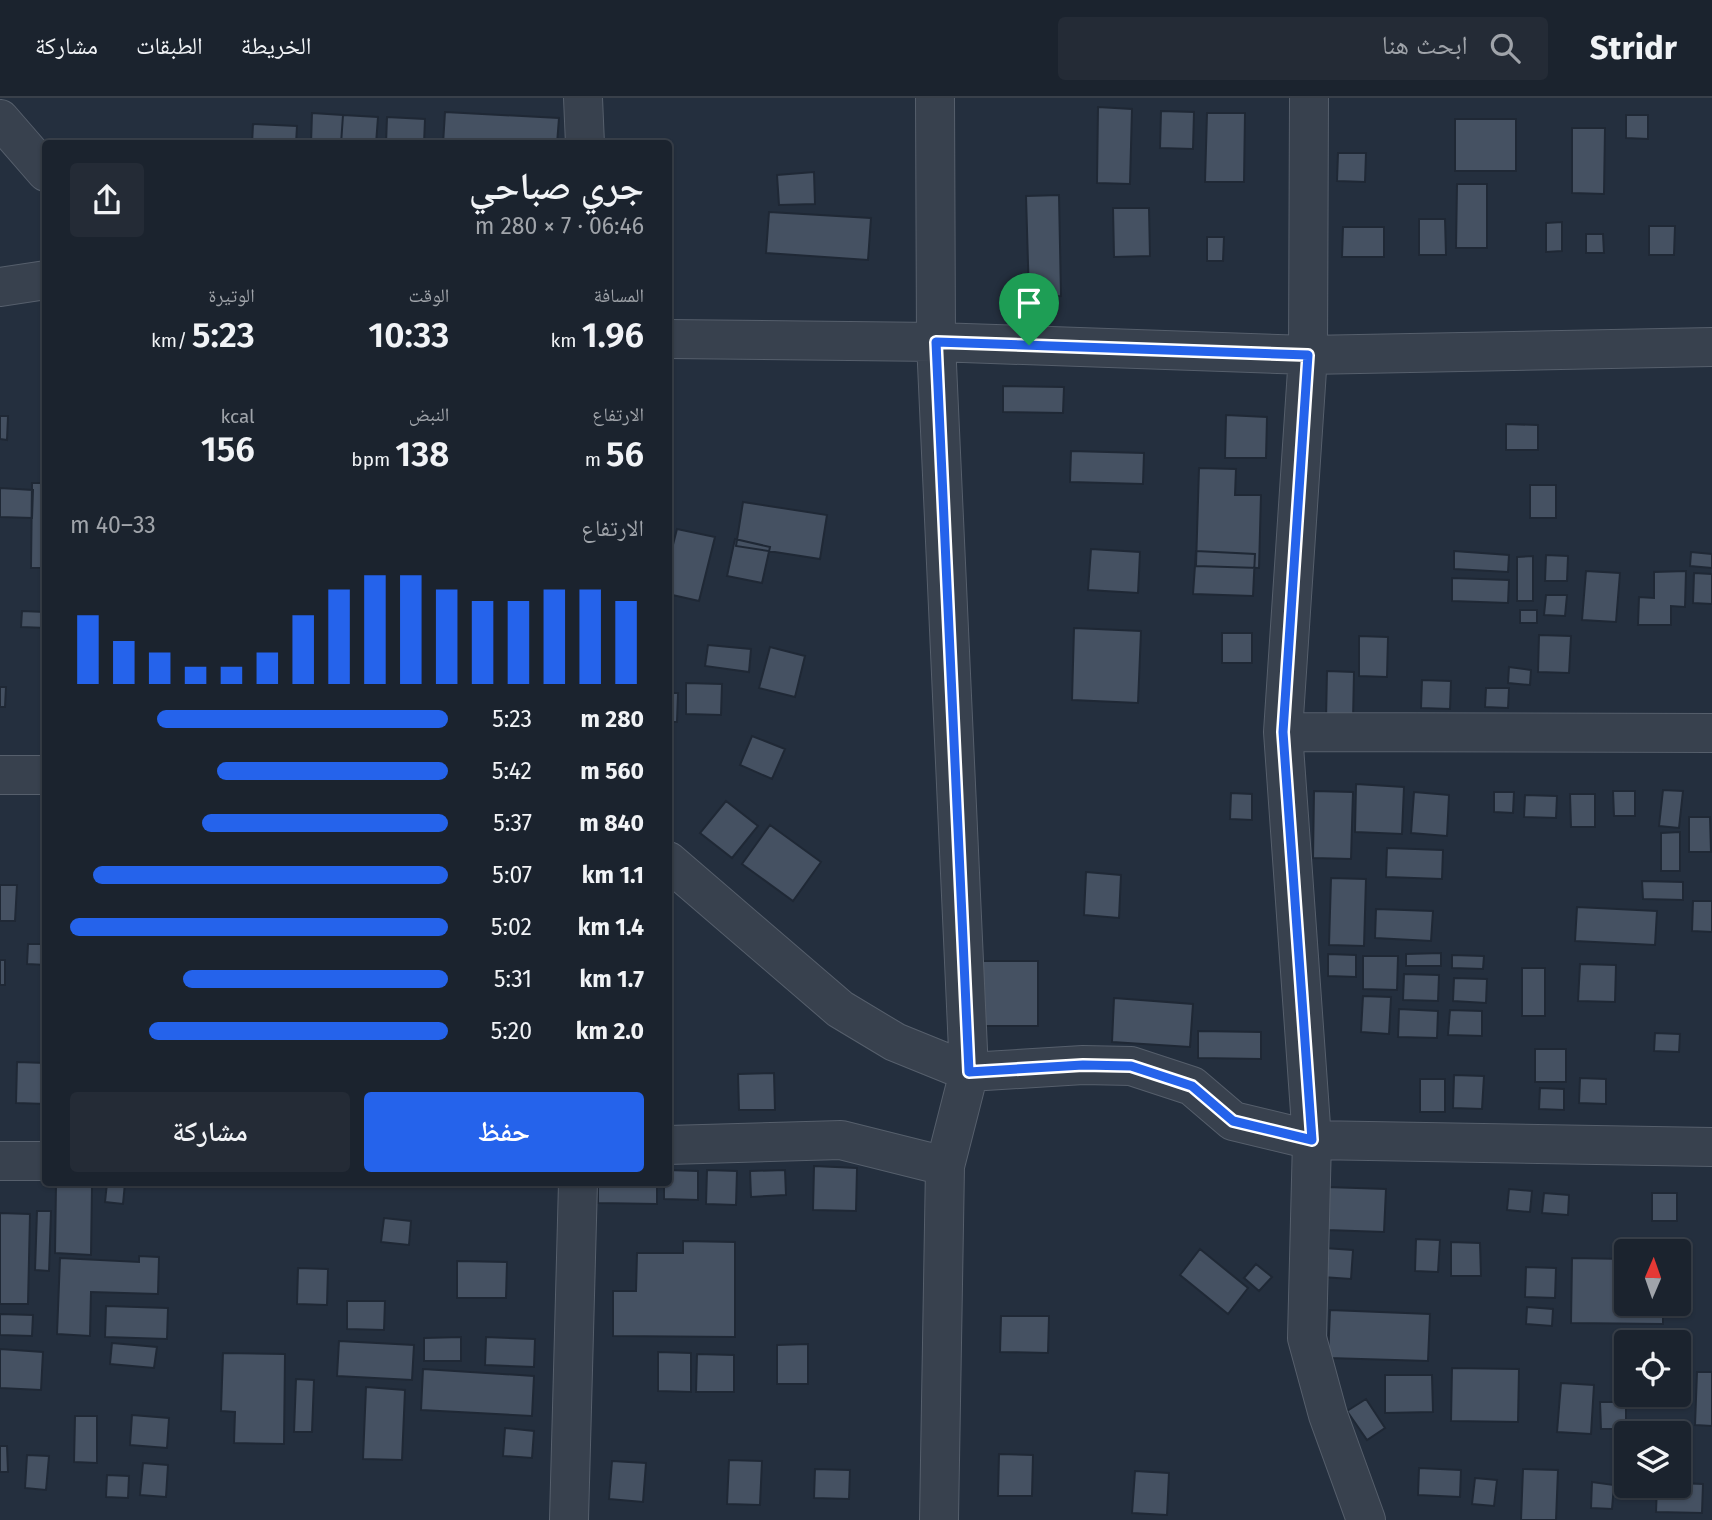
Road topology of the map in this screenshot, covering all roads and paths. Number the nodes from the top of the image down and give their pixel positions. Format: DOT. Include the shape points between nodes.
graph roads {
  1 [pos="583,98"];
  2 [pos="935,98"];
  3 [pos="1309,98"];
  4 [pos="0,120"];
  5 [pos="584,140"];
  6 [pos="42,167"];
  7 [pos="42,281"];
  8 [pos="0,287"];
  9 [pos="672,340"];
  10 [pos="936,342"];
  11 [pos="1712,347"];
  12 [pos="1308,355"];
  13 [pos="1283,732"];
  14 [pos="1712,733"];
  15 [pos="0,775"];
  16 [pos="42,775"];
  17 [pos="672,864"];
  18 [pos="969,1072"];
  19 [pos="1312,1140"];
  20 [pos="672,1144"];
  21 [pos="1712,1147"];
  22 [pos="0,1161"];
  23 [pos="42,1161"];
  24 [pos="945,1166"];
  25 [pos="578,1186"];
  26 [pos="569,1520"];
  27 [pos="939,1520"];
  28 [pos="1366,1520"];
  1 -- 5 [label="street"];
  2 -- 10 [label="street"];
  3 -- 12 [label="street"];
  4 -- 6 [label="street"];
  7 -- 8 [label="street"];
  9 -- 10 [label="street"];
  10 -- 12 [label="street"];
  10 -- 18 [label="street"];
  11 -- 12 [label="street"];
  12 -- 13 [label="street"];
  13 -- 14 [label="street"];
  13 -- 19 [label="street"];
  15 -- 16 [label="street"];
  17 -- 18 [label="street" via="840,1009 895,1042"];
  18 -- 19 [label="street" via="1131,1066 1192,1086 1233,1121"];
  18 -- 24 [label="street"];
  19 -- 21 [label="street"];
  19 -- 28 [label="street" via="1307,1338 1328,1415"];
  20 -- 24 [label="street" via="841,1140"];
  22 -- 23 [label="street"];
  24 -- 27 [label="street"];
  25 -- 26 [label="street"];
}
